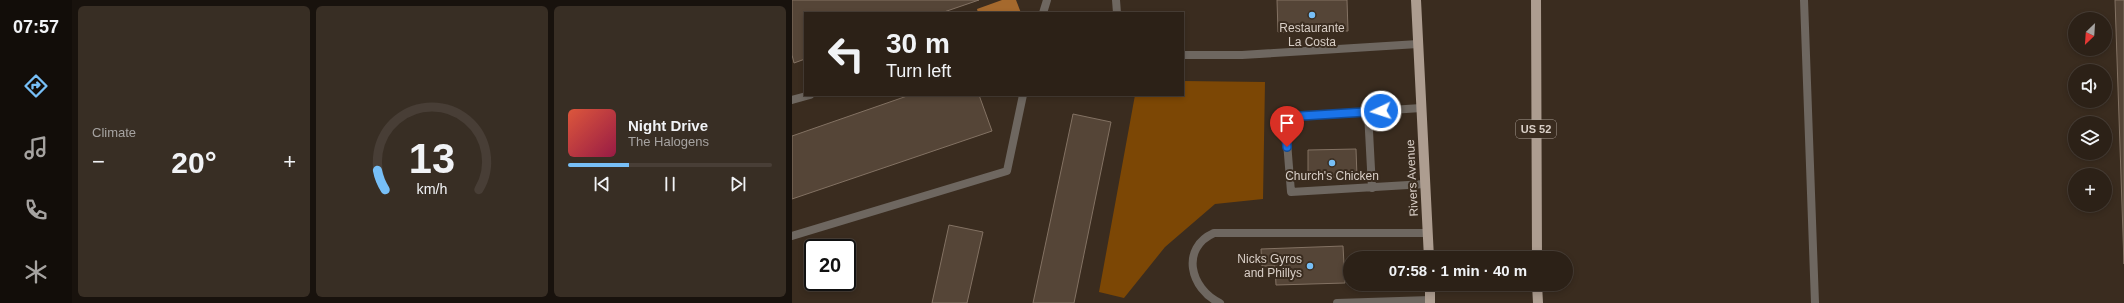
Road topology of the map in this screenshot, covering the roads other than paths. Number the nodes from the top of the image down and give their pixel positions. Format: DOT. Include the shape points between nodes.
graph roads {
  1 [pos="1046,0"];
  2 [pos="1116,0"];
  3 [pos="1416,0"];
  4 [pos="1536,0"];
  5 [pos="1804,0"];
  6 [pos="1043,12"];
  7 [pos="1117,12"];
  8 [pos="1418,44"];
  9 [pos="1184,55"];
  10 [pos="806,96"];
  11 [pos="1023,96"];
  12 [pos="792,100"];
  13 [pos="1421,108"];
  14 [pos="1368,112"];
  15 [pos="1425,184"];
  16 [pos="1372,188"];
  17 [pos="1428,233"];
  18 [pos="792,236"];
  19 [pos="1430,251"];
  20 [pos="1537,251"];
  21 [pos="1537,291"];
  22 [pos="1430,301"];
  23 [pos="1220,303"];
  24 [pos="1337,303"];
  25 [pos="1538,303"];
  26 [pos="1814,303"];
  1 -- 6 [label="lane"];
  2 -- 7 [label="lane"];
  3 -- 8 [label="main road, Rivers Avenue"];
  4 -- 20 [label="main road, US 52"];
  5 -- 26 [label="lane"];
  8 -- 9 [label="lane" via="1242,55"];
  8 -- 13 [label="main road, Rivers Avenue"];
  10 -- 12 [label="lane"];
  11 -- 18 [label="lane" via="1007,171"];
  13 -- 14 [label="lane"];
  13 -- 15 [label="main road, Rivers Avenue"];
  14 -- 16 [label="lane"];
  14 -- 16 [label="lane" via="1285,117 1291,192"];
  15 -- 16 [label="lane"];
  15 -- 17 [label="main road, Rivers Avenue"];
  17 -- 19 [label="main road, Rivers Avenue"];
  17 -- 23 [label="lane" via="1214,233 1206,237 1195,252 1194,274 1206,296"];
  21 -- 25 [label="main road"];
  22 -- 24 [label="lane"];
}
